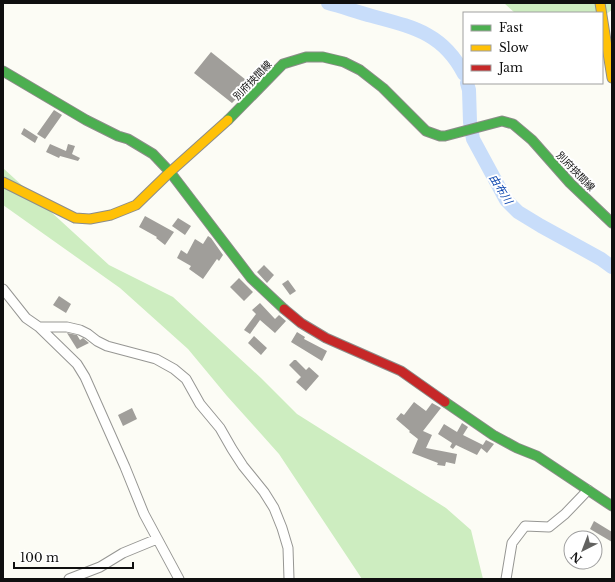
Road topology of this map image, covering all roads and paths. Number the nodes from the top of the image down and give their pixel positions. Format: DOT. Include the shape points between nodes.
graph roads {
  1 [pos="603,22"];
  2 [pos="3,71"];
  3 [pos="612,78"];
  4 [pos="170,172"];
  5 [pos="3,182"];
  6 [pos="612,223"];
  7 [pos="3,289"];
  8 [pos="39,327"];
  9 [pos="588,490"];
  10 [pos="612,506"];
  11 [pos="157,539"];
  12 [pos="69,579"];
  13 [pos="179,579"];
  14 [pos="289,579"];
  15 [pos="506,579"];
  1 -- 3 [label="main road"];
  2 -- 4 [label="main road" via="86,120 153,154"];
  4 -- 5 [label="main road, 別府挾間線" via="136,205 111,215 90,219 76,218"];
  4 -- 6 [label="main road, 別府挾間線" via="218,130 283,64 306,56 323,57 344,62 360,70 383,88 426,132 445,136 502,121 513,124 532,140 570,183"];
  4 -- 9 [label="main road" via="251,278 301,323 326,338 401,371 493,435 537,456"];
  7 -- 8 [label="street" via="26,318"];
  8 -- 11 [label="street" via="76,364 85,377"];
  8 -- 14 [label="street" via="67,327 80,330 107,346 156,359 186,379 200,404 220,428 243,466 274,508 288,548"];
  9 -- 10 [label="main road"];
  9 -- 15 [label="street" via="548,528 525,526 512,543"];
  11 -- 12 [label="street" via="123,553 100,568"];
  11 -- 13 [label="street"];
}
